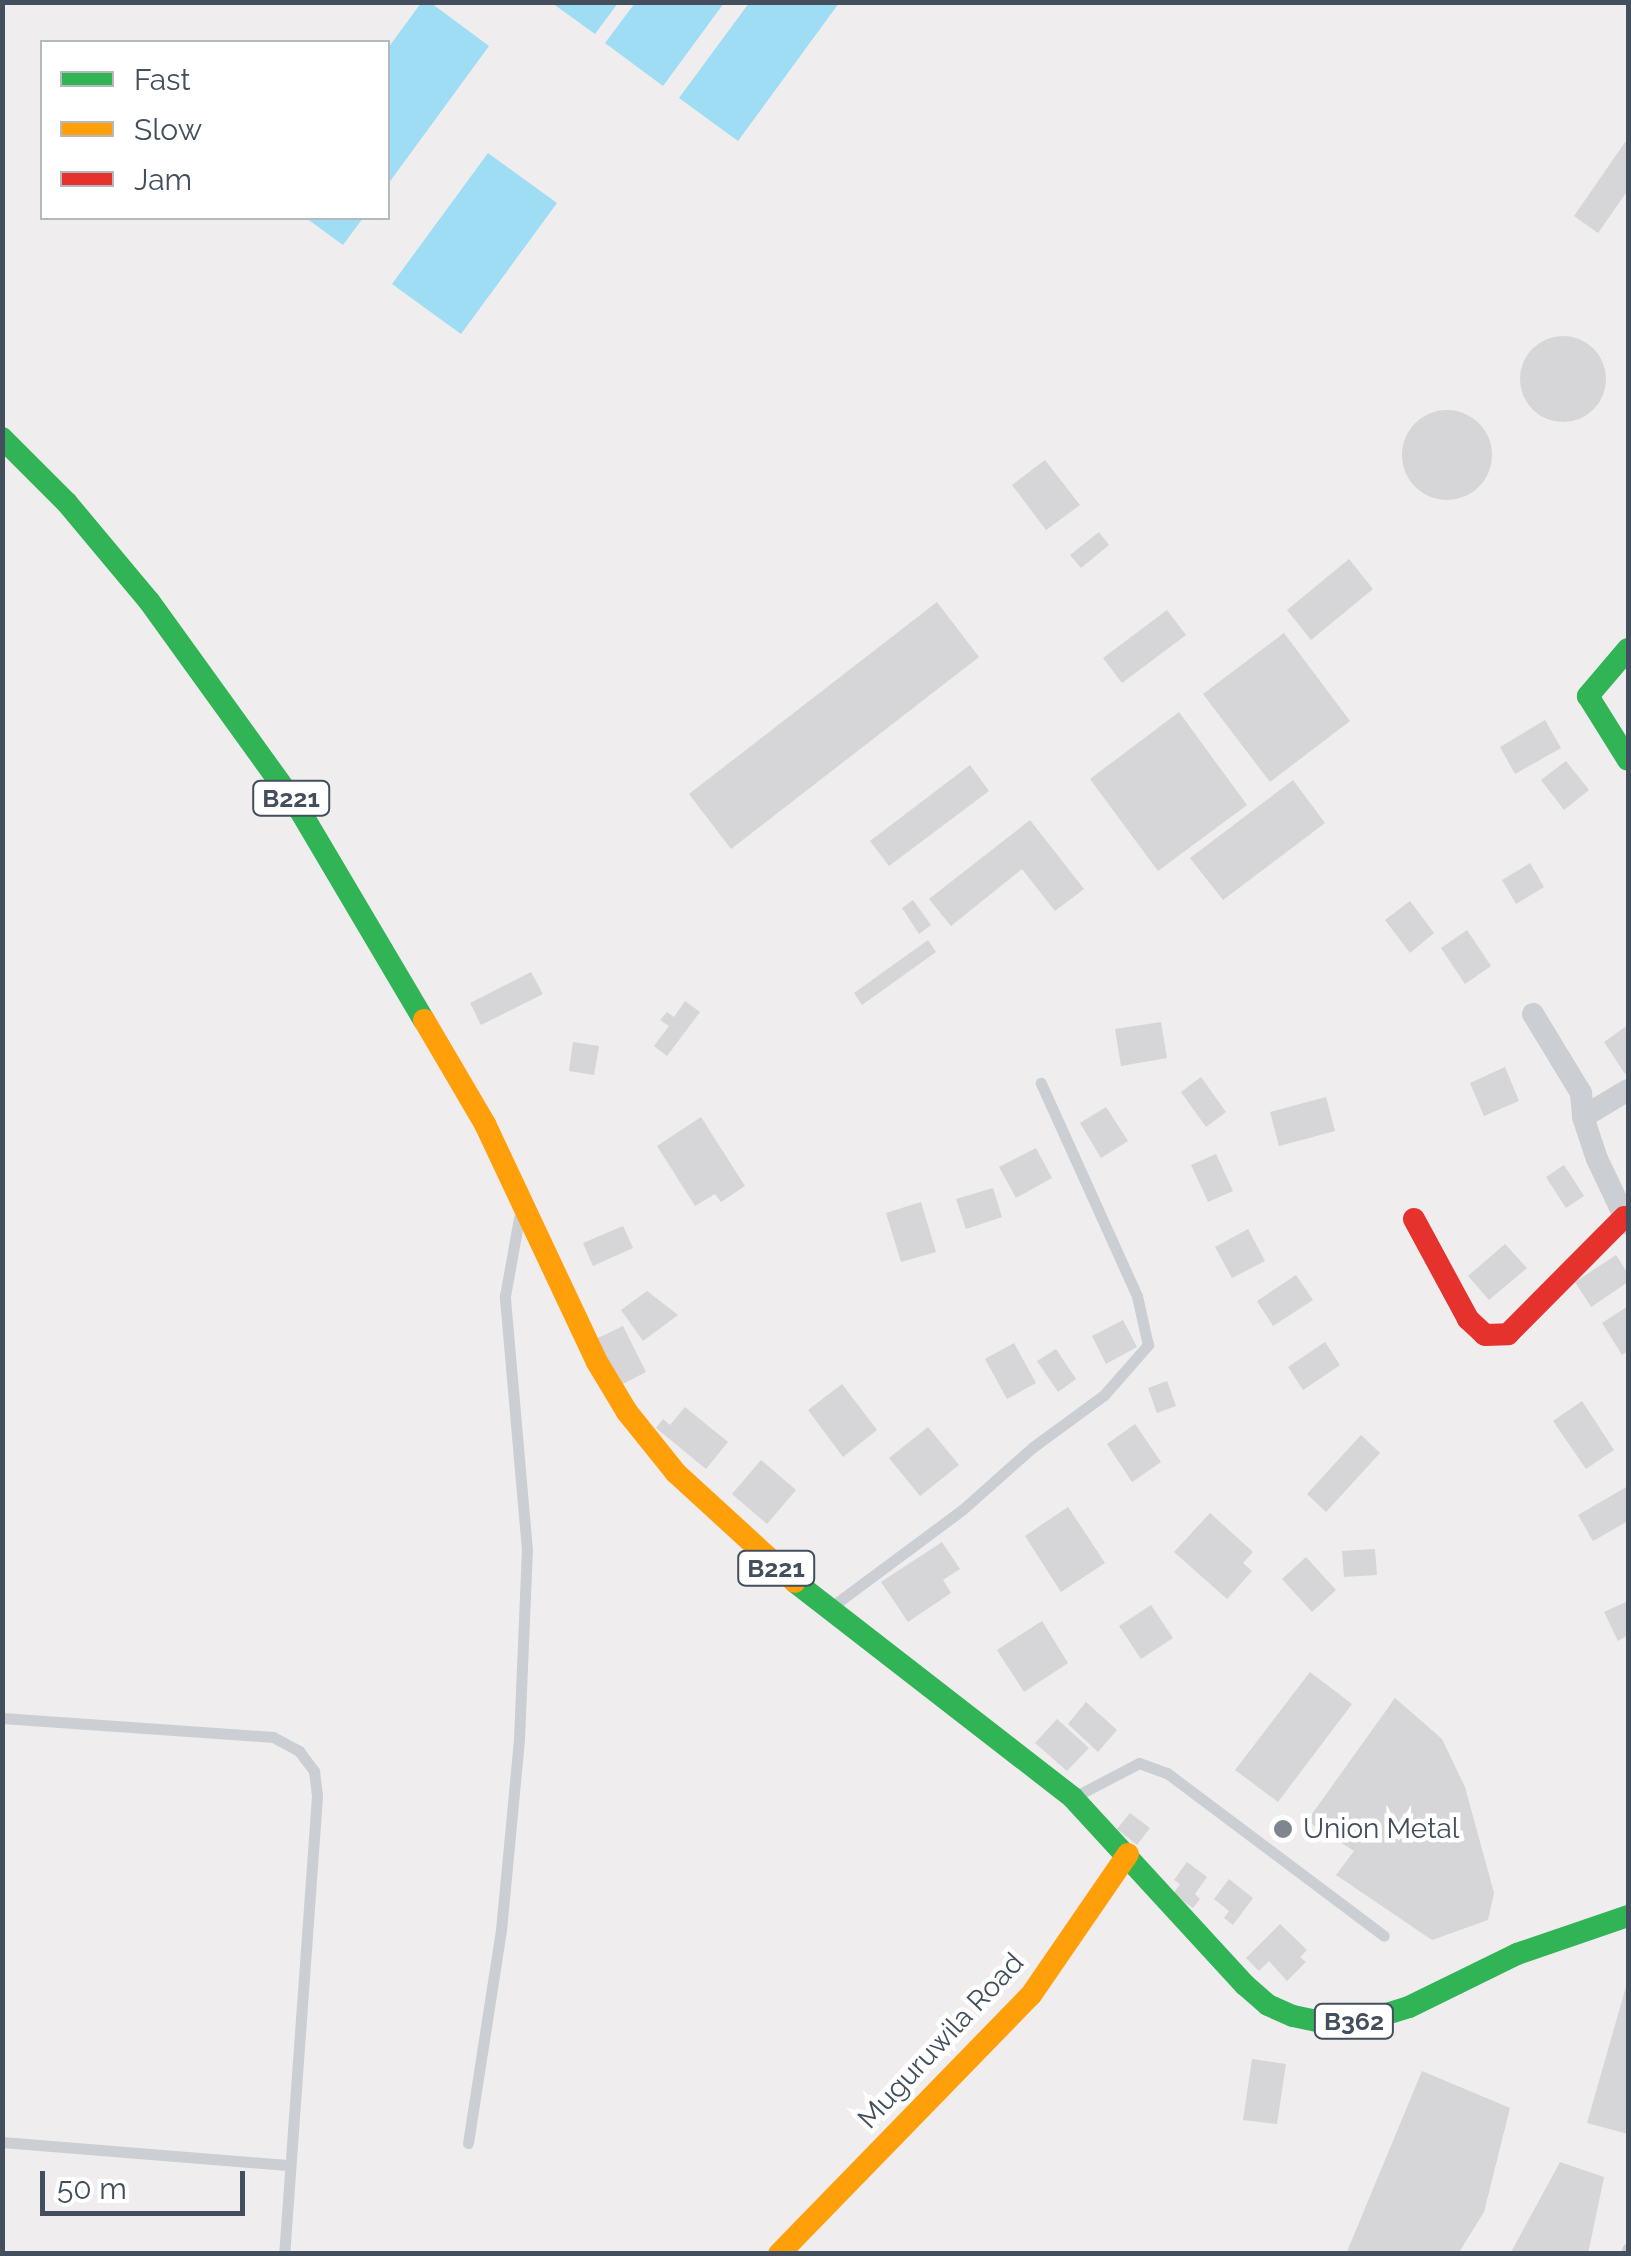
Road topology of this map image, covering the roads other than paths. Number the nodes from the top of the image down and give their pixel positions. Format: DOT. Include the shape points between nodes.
graph roads {
  1 [pos="2,438"];
  2 [pos="1628,649"];
  3 [pos="1628,760"];
  4 [pos="1533,1014"];
  5 [pos="1041,1083"];
  6 [pos="1628,1090"];
  7 [pos="1583,1116"];
  8 [pos="522,1199"];
  9 [pos="1414,1218"];
  10 [pos="1626,1220"];
  11 [pos="826,1610"];
  12 [pos="2,1718"];
  13 [pos="1072,1798"];
  14 [pos="1128,1854"];
  15 [pos="1628,1916"];
  16 [pos="1384,1936"];
  17 [pos="2,2142"];
  18 [pos="468,2143"];
  19 [pos="290,2165"];
  20 [pos="284,2254"];
  21 [pos="778,2254"];
  1 -- 8 [label="main road, B221" via="149,601 266,760 366,918"];
  2 -- 3 [label="main road" via="1588,696"];
  4 -- 7 [label="street" via="1581,1092"];
  5 -- 11 [label="lane" via="1137,1296 1148,1345 1104,1396"];
  6 -- 7 [label="street"];
  7 -- 10 [label="street"];
  8 -- 11 [label="main road, B221" via="626,1412 676,1473"];
  8 -- 18 [label="lane" via="506,1296 526,1550 519,1739 501,1930"];
  9 -- 10 [label="main road" via="1468,1319 1485,1334 1508,1334"];
  11 -- 13 [label="main road, B221"];
  12 -- 19 [label="lane" via="273,1737 299,1751 314,1772"];
  13 -- 14 [label="main road, B221"];
  13 -- 16 [label="lane" via="1139,1763 1167,1773"];
  14 -- 15 [label="main road, B362" via="1256,1995 1293,2016 1326,2023 1409,2008 1517,1954"];
  14 -- 21 [label="main road, Muguruwila Road" via="1031,1995"];
  17 -- 19 [label="lane"];
  19 -- 20 [label="lane"];
}
